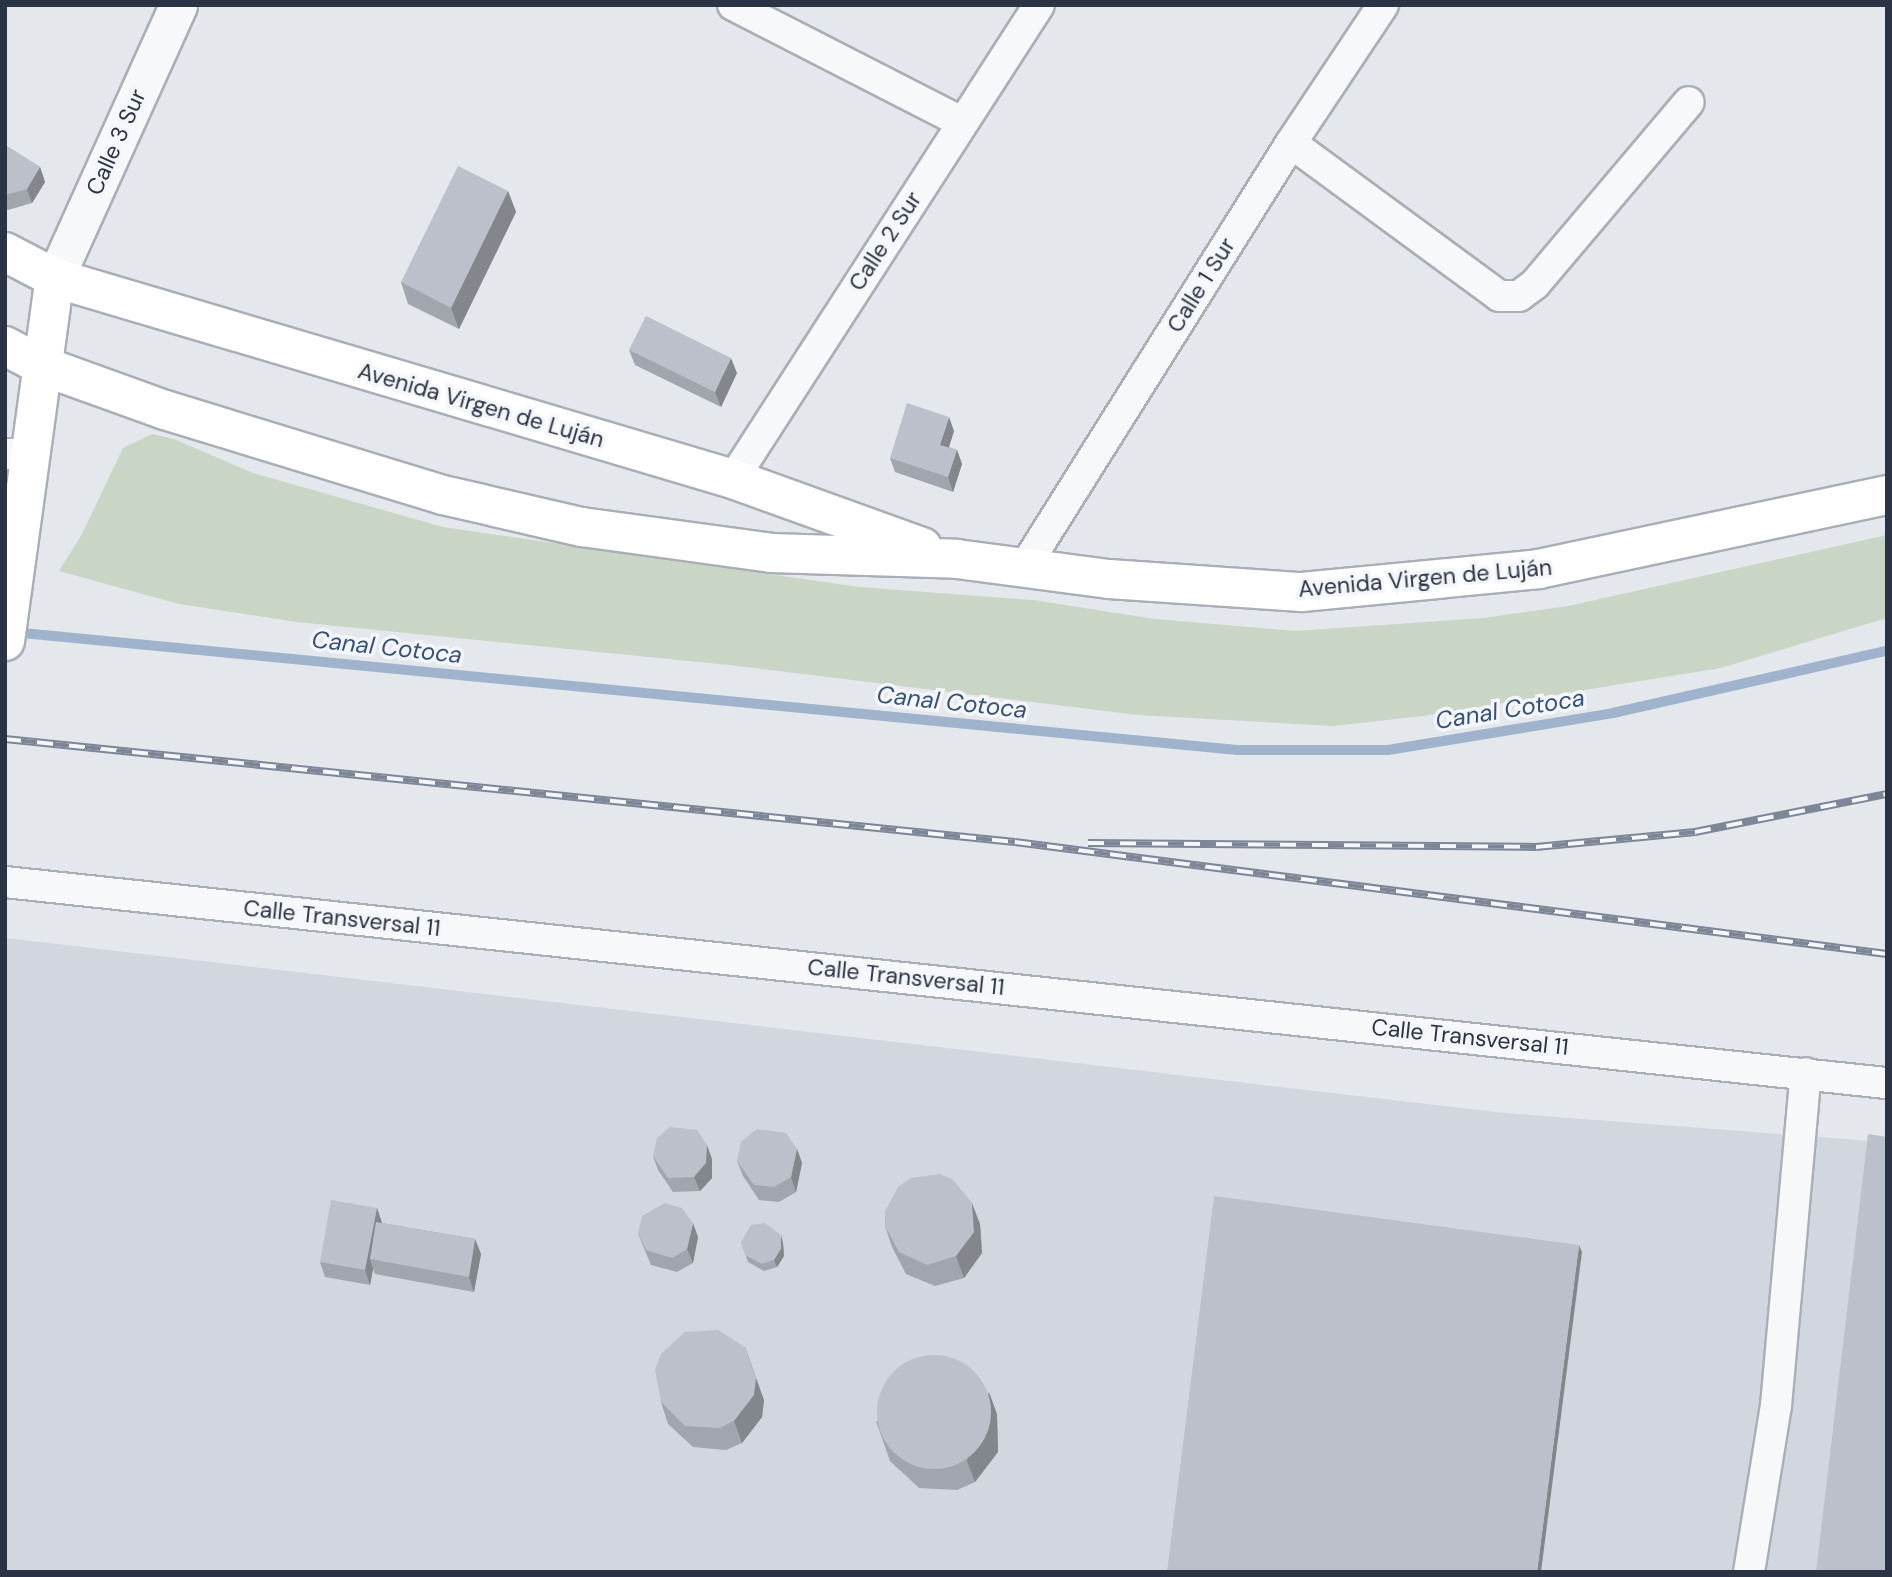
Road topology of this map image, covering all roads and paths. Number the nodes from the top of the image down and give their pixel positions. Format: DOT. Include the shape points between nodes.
graph roads {
  1 [pos="178,5"];
  2 [pos="733,5"];
  3 [pos="1039,5"];
  4 [pos="1384,5"];
  5 [pos="1689,102"];
  6 [pos="962,122"];
  7 [pos="1291,143"];
  8 [pos="5,251"];
  9 [pos="55,278"];
  10 [pos="5,346"];
  11 [pos="40,365"];
  12 [pos="17,454"];
  13 [pos="733,479"];
  14 [pos="1887,495"];
  15 [pos="957,559"];
  16 [pos="1024,568"];
  17 [pos="5,641"];
  18 [pos="5,882"];
  19 [pos="1806,1073"];
  20 [pos="1887,1083"];
  21 [pos="1749,1572"];
  1 -- 9 [label="street, Calle 3 Sur"];
  2 -- 6 [label="street"];
  3 -- 6 [label="street, Calle 2 Sur"];
  4 -- 7 [label="street, Calle 1 Sur"];
  5 -- 7 [label="street" via="1535,284 1519,296 1500,296"];
  6 -- 13 [label="street, Calle 2 Sur"];
  7 -- 16 [label="street, Calle 1 Sur"];
  8 -- 9 [label="main road, Avenida Virgen de Luján"];
  9 -- 11 [label="main road"];
  9 -- 13 [label="main road, Avenida Virgen de Luján"];
  10 -- 11 [label="main road, Avenida Virgen de Luján"];
  11 -- 12 [label="main road"];
  11 -- 15 [label="main road, Avenida Virgen de Luján" via="164,410 349,467 582,527 771,552"];
  12 -- 17 [label="main road" via="17,559"];
  13 -- 15 [label="main road, Avenida Virgen de Luján"];
  14 -- 16 [label="main road, Avenida Virgen de Luján" via="1539,569 1302,592 1109,579"];
  15 -- 16 [label="main road, Avenida Virgen de Luján"];
  18 -- 19 [label="street, Calle Transversal 11"];
  19 -- 20 [label="street, Calle Transversal 11"];
  19 -- 21 [label="street" via="1776,1406"];
}
